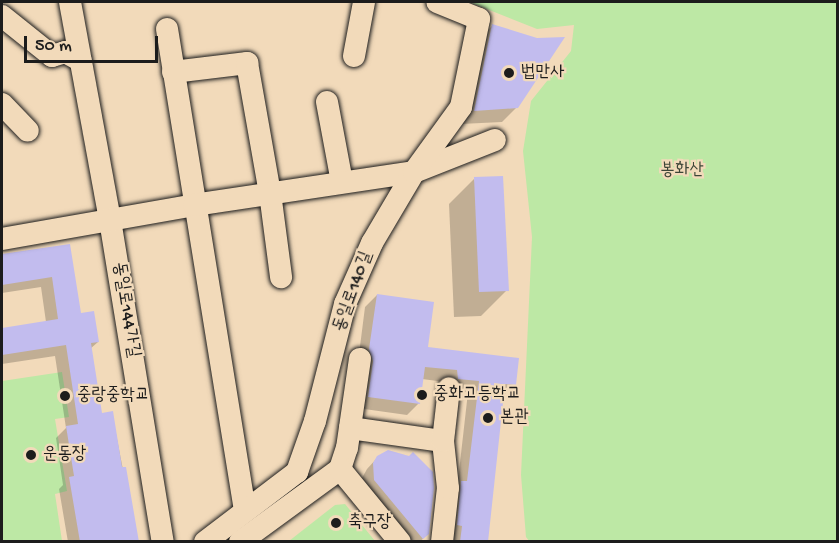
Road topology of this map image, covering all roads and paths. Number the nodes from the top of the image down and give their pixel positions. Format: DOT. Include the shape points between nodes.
graph roads {
  1 [pos="70,2"];
  2 [pos="364,2"];
  3 [pos="437,2"];
  4 [pos="2,16"];
  5 [pos="167,28"];
  6 [pos="354,56"];
  7 [pos="81,61"];
  8 [pos="173,72"];
  9 [pos="327,102"];
  10 [pos="2,104"];
  11 [pos="27,131"];
  12 [pos="495,140"];
  13 [pos="414,172"];
  14 [pos="342,182"];
  15 [pos="270,193"];
  16 [pos="194,205"];
  17 [pos="110,220"];
  18 [pos="2,238"];
  19 [pos="281,277"];
  20 [pos="360,359"];
  21 [pos="449,388"];
  22 [pos="350,428"];
  23 [pos="443,441"];
  24 [pos="340,469"];
  25 [pos="245,510"];
  26 [pos="163,542"];
  27 [pos="205,542"];
  28 [pos="240,542"];
  29 [pos="400,542"];
  30 [pos="442,542"];
  1 -- 7 [label="street, 동일로144가길"];
  2 -- 6 [label="street"];
  3 -- 13 [label="street, 동일로140길" via="479,19 461,107"];
  4 -- 7 [label="street" via="52,56 65,52"];
  5 -- 8 [label="street"];
  7 -- 17 [label="street, 동일로144가길"];
  8 -- 15 [label="street" via="247,63"];
  8 -- 16 [label="street"];
  9 -- 14 [label="street"];
  10 -- 11 [label="street"];
  12 -- 13 [label="street"];
  13 -- 14 [label="street"];
  13 -- 25 [label="street, 동일로140길" via="372,243 345,304 315,421 297,472"];
  14 -- 15 [label="street"];
  15 -- 16 [label="street"];
  15 -- 19 [label="street"];
  16 -- 17 [label="street"];
  16 -- 25 [label="street"];
  17 -- 18 [label="street"];
  17 -- 26 [label="street, 동일로144가길"];
  20 -- 22 [label="street"];
  21 -- 23 [label="street"];
  22 -- 23 [label="street"];
  22 -- 24 [label="street"];
  23 -- 30 [label="street" via="448,488"];
  24 -- 28 [label="street"];
  24 -- 29 [label="street"];
  25 -- 27 [label="street, 동일로140길"];
}
